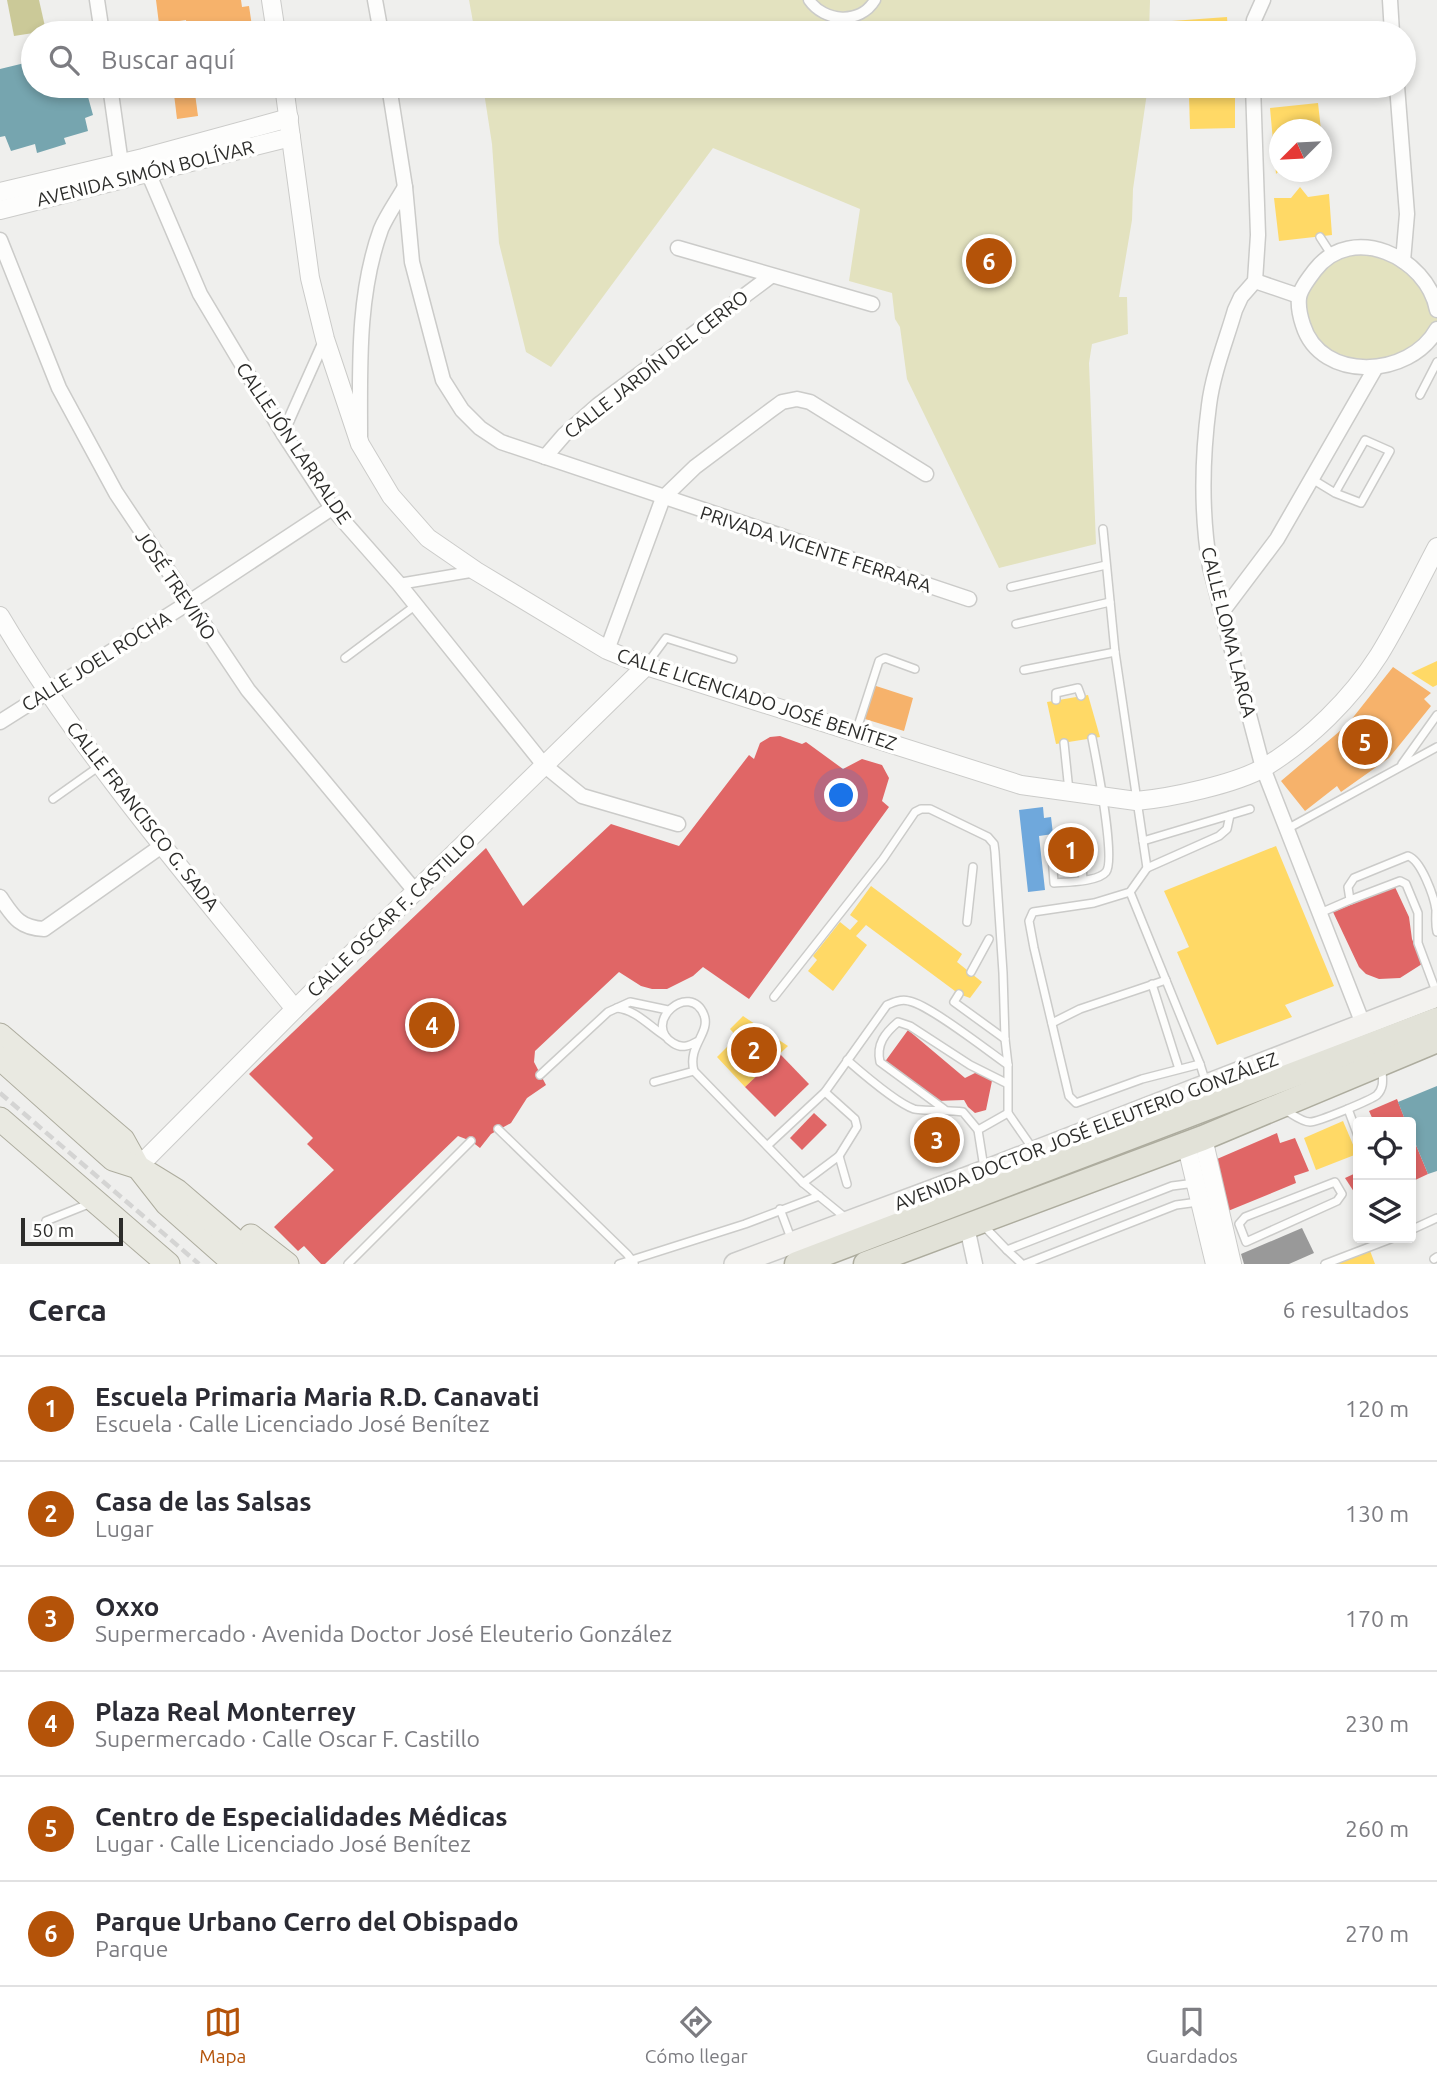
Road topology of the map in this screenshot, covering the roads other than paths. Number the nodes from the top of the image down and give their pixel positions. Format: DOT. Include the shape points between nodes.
graph roads {
  1 [pos="97,0"];
  2 [pos="271,0"];
  3 [pos="375,0"];
  4 [pos="808,0"];
  5 [pos="875,0"];
  6 [pos="1263,0"];
  7 [pos="1390,0"];
  8 [pos="100,21"];
  9 [pos="274,21"];
  10 [pos="378,21"];
  11 [pos="1254,21"];
  12 [pos="1391,21"];
  13 [pos="112,98"];
  14 [pos="286,98"];
  15 [pos="391,98"];
  16 [pos="1253,98"];
  17 [pos="1398,98"];
  18 [pos="289,118"];
  19 [pos="291,137"];
  20 [pos="145,166"];
  21 [pos="122,172"];
  22 [pos="405,187"];
  23 [pos="0,192"];
  24 [pos="0,210"];
  25 [pos="1320,237"];
  26 [pos="0,240"];
  27 [pos="678,248"];
  28 [pos="1331,254"];
  29 [pos="1403,261"];
  30 [pos="771,276"];
  31 [pos="1255,281"];
  32 [pos="1299,296"];
  33 [pos="872,304"];
  34 [pos="1437,310"];
  35 [pos="1437,329"];
  36 [pos="325,340"];
  37 [pos="1437,362"];
  38 [pos="1376,367"];
  39 [pos="1420,394"];
  40 [pos="283,433"];
  41 [pos="360,444"];
  42 [pos="545,457"];
  43 [pos="926,474"];
  44 [pos="1312,480"];
  45 [pos="1335,493"];
  46 [pos="663,498"];
  47 [pos="332,508"];
  48 [pos="1103,529"];
  49 [pos="1437,547"];
  50 [pos="1106,565"];
  51 [pos="476,571"];
  52 [pos="398,584"];
  53 [pos="1011,587"];
  54 [pos="970,599"];
  55 [pos="1110,602"];
  56 [pos="188,603"];
  57 [pos="416,605"];
  58 [pos="1222,612"];
  59 [pos="0,616"];
  60 [pos="1016,624"];
  61 [pos="607,650"];
  62 [pos="1115,652"];
  63 [pos="345,658"];
  64 [pos="733,659"];
  65 [pos="646,666"];
  66 [pos="915,668"];
  67 [pos="1024,670"];
  68 [pos="47,691"];
  69 [pos="1081,696"];
  70 [pos="1056,700"];
  71 [pos="1437,715"];
  72 [pos="0,722"];
  73 [pos="856,732"];
  74 [pos="1092,738"];
  75 [pos="1064,743"];
  76 [pos="1437,747"];
  77 [pos="102,764"];
  78 [pos="544,765"];
  79 [pos="1400,767"];
  80 [pos="1263,768"];
  81 [pos="1069,792"];
  82 [pos="1102,796"];
  83 [pos="53,799"];
  84 [pos="1136,801"];
  85 [pos="1250,809"];
  86 [pos="1230,816"];
  87 [pos="678,824"];
  88 [pos="1287,830"];
  89 [pos="1080,836"];
  90 [pos="1143,841"];
  91 [pos="1051,842"];
  92 [pos="163,845"];
  93 [pos="973,867"];
  94 [pos="1147,868"];
  95 [pos="1083,880"];
  96 [pos="415,891"];
  97 [pos="1130,892"];
  98 [pos="0,897"];
  99 [pos="1350,900"];
  100 [pos="1320,913"];
  101 [pos="967,922"];
  102 [pos="1437,932"];
  103 [pos="989,939"];
  104 [pos="971,972"];
  105 [pos="1166,980"];
  106 [pos="1152,984"];
  107 [pos="959,994"];
  108 [pos="1437,995"];
  109 [pos="774,997"];
  110 [pos="616,1008"];
  111 [pos="295,1009"];
  112 [pos="668,1010"];
  113 [pos="1437,1020"];
  114 [pos="1052,1023"];
  115 [pos="1363,1024"];
  116 [pos="0,1035"];
  117 [pos="665,1036"];
  118 [pos="1005,1039"];
  119 [pos="1437,1040"];
  120 [pos="698,1041"];
  121 [pos="0,1058"];
  122 [pos="847,1060"];
  123 [pos="1200,1063"];
  124 [pos="1382,1063"];
  125 [pos="1008,1065"];
  126 [pos="1179,1069"];
  127 [pos="694,1071"];
  128 [pos="540,1075"];
  129 [pos="654,1082"];
  130 [pos="1006,1083"];
  131 [pos="1206,1085"];
  132 [pos="825,1092"];
  133 [pos="1279,1106"];
  134 [pos="944,1109"];
  135 [pos="1348,1109"];
  136 [pos="1008,1113"];
  137 [pos="0,1119"];
  138 [pos="1353,1122"];
  139 [pos="498,1129"];
  140 [pos="978,1130"];
  141 [pos="1194,1140"];
  142 [pos="471,1141"];
  143 [pos="768,1145"];
  144 [pos="1035,1151"];
  145 [pos="839,1156"];
  146 [pos="143,1162"];
  147 [pos="985,1171"];
  148 [pos="803,1183"];
  149 [pos="1195,1183"];
  150 [pos="847,1184"];
  151 [pos="818,1196"];
  152 [pos="94,1201"];
  153 [pos="1200,1202"];
  154 [pos="780,1209"];
  155 [pos="1437,1218"];
  156 [pos="46,1222"];
  157 [pos="850,1222"];
  158 [pos="973,1224"];
  159 [pos="1416,1228"];
  160 [pos="1234,1235"];
  161 [pos="1380,1243"];
  162 [pos="1007,1250"];
  163 [pos="795,1254"];
  164 [pos="628,1261"];
  165 [pos="168,1264"];
  166 [pos="235,1264"];
  167 [pos="262,1264"];
  168 [pos="287,1264"];
  169 [pos="348,1264"];
  170 [pos="735,1264"];
  171 [pos="866,1264"];
  172 [pos="975,1264"];
  173 [pos="1024,1264"];
  174 [pos="1215,1264"];
  175 [pos="1232,1264"];
  176 [pos="1325,1264"];
  1 -- 8 [label="street"];
  2 -- 9 [label="street"];
  3 -- 10 [label="street"];
  4 -- 5 [label="street" via="828,16 844,18 859,14"];
  6 -- 11 [label="street"];
  7 -- 12 [label="street"];
  13 -- 21 [label="street"];
  14 -- 18 [label="street, CALLE LICENCIADO JOSÉ BENÍTEZ"];
  15 -- 22 [label="street, PRIVADA VICENTE FERRARA"];
  16 -- 31 [label="street"];
  17 -- 29 [label="street" via="1407,214"];
  18 -- 19 [label="street, CALLE LICENCIADO JOSÉ BENÍTEZ"];
  18 -- 20 [label="street, AVENIDA SIMÓN BOLÍVAR"];
  19 -- 20 [label="street, AVENIDA SIMÓN BOLÍVAR"];
  19 -- 36 [label="street, CALLE LICENCIADO JOSÉ BENÍTEZ" via="310,278"];
  20 -- 21 [label="street, AVENIDA SIMÓN BOLÍVAR"];
  20 -- 40 [label="street, CALLEJÓN LARRALDE" via="200,294"];
  21 -- 23 [label="street, AVENIDA SIMÓN BOLÍVAR"];
  21 -- 24 [label="street, AVENIDA SIMÓN BOLÍVAR"];
  22 -- 41 [label="street" via="382,227 369,270 360,353"];
  22 -- 42 [label="street, PRIVADA VICENTE FERRARA" via="412,262 449,392 462,410 501,442"];
  25 -- 28 [label="lane"];
  26 -- 56 [label="street, JOSÉ TREVIÑO" via="59,388 116,493"];
  27 -- 30 [label="street"];
  28 -- 29 [label="street" via="1370,246"];
  28 -- 32 [label="street"];
  29 -- 34 [label="street" via="1421,276"];
  30 -- 33 [label="street"];
  30 -- 42 [label="street, CALLE JARDÍN DEL CERRO" via="598,405"];
  31 -- 32 [label="street"];
  31 -- 58 [label="street, CALLE LOMA LARGA" via="1235,310 1209,404 1205,535"];
  32 -- 38 [label="street" via="1307,337 1318,351 1348,366"];
  35 -- 38 [label="street" via="1410,354"];
  36 -- 40 [label="street"];
  36 -- 41 [label="street, CALLE LICENCIADO JOSÉ BENÍTEZ"];
  37 -- 39 [label="lane"];
  38 -- 44 [label="street"];
  40 -- 47 [label="street, CALLEJÓN LARRALDE"];
  41 -- 51 [label="street, CALLE LICENCIADO JOSÉ BENÍTEZ" via="391,496 428,538"];
  42 -- 46 [label="street, PRIVADA VICENTE FERRARA"];
  43 -- 46 [label="street" via="810,402 797,399 782,402 752,423"];
  44 -- 45 [label="lane"];
  44 -- 58 [label="street" via="1277,539"];
  45 -- 45 [label="lane" via="1361,503 1390,451 1365,440"];
  46 -- 54 [label="street, PRIVADA VICENTE FERRARA"];
  46 -- 61 [label="street"];
  47 -- 52 [label="street, CALLEJÓN LARRALDE"];
  47 -- 56 [label="street, CALLE JOEL ROCHA"];
  48 -- 50 [label="lane"];
  49 -- 80 [label="street, CALLE LICENCIADO JOSÉ BENÍTEZ" via="1378,656 1354,688 1324,721"];
  50 -- 53 [label="lane"];
  50 -- 55 [label="lane"];
  51 -- 52 [label="street"];
  51 -- 61 [label="street, CALLE LICENCIADO JOSÉ BENÍTEZ"];
  52 -- 57 [label="street, CALLEJÓN LARRALDE"];
  55 -- 60 [label="lane"];
  55 -- 62 [label="lane"];
  56 -- 68 [label="street, CALLE JOEL ROCHA"];
  56 -- 96 [label="street, JOSÉ TREVIÑO" via="248,690"];
  57 -- 63 [label="lane"];
  57 -- 78 [label="street, CALLEJÓN LARRALDE"];
  58 -- 80 [label="street, CALLE LOMA LARGA"];
  59 -- 68 [label="street, CALLE FRANCISCO G. SADA"];
  61 -- 65 [label="street, CALLE LICENCIADO JOSÉ BENÍTEZ"];
  62 -- 67 [label="lane"];
  62 -- 84 [label="lane"];
  64 -- 65 [label="lane" via="666,638"];
  65 -- 73 [label="street, CALLE LICENCIADO JOSÉ BENÍTEZ"];
  65 -- 78 [label="street, CALLE OSCAR F. CASTILLO"];
  66 -- 73 [label="lane" via="885,658 879,662"];
  68 -- 72 [label="street, CALLE JOEL ROCHA"];
  68 -- 77 [label="street, CALLE FRANCISCO G. SADA"];
  69 -- 70 [label="lane" via="1078,688 1056,693"];
  71 -- 79 [label="lane"];
  73 -- 81 [label="street, CALLE LICENCIADO JOSÉ BENÍTEZ" via="1021,785"];
  74 -- 82 [label="lane"];
  75 -- 81 [label="lane"];
  76 -- 79 [label="lane"];
  77 -- 83 [label="lane"];
  77 -- 92 [label="street, CALLE FRANCISCO G. SADA"];
  78 -- 87 [label="street, CALLEJÓN LARRALDE" via="582,796"];
  78 -- 96 [label="street, CALLE OSCAR F. CASTILLO"];
  79 -- 88 [label="lane"];
  80 -- 84 [label="street, CALLE LICENCIADO JOSÉ BENÍTEZ" via="1218,784"];
  80 -- 88 [label="street, CALLE LOMA LARGA"];
  81 -- 82 [label="street, CALLE LICENCIADO JOSÉ BENÍTEZ"];
  82 -- 84 [label="street, CALLE LICENCIADO JOSÉ BENÍTEZ"];
  82 -- 95 [label="lane" via="1110,863 1101,876"];
  84 -- 90 [label="lane"];
  85 -- 86 [label="lane"];
  86 -- 90 [label="lane"];
  86 -- 94 [label="lane" via="1227,829 1219,836"];
  88 -- 100 [label="street, CALLE LOMA LARGA"];
  89 -- 95 [label="lane"];
  90 -- 94 [label="lane"];
  91 -- 95 [label="lane" via="1054,883"];
  92 -- 98 [label="street" via="44,929 29,929 19,922"];
  92 -- 111 [label="street, CALLE FRANCISCO G. SADA"];
  93 -- 101 [label="lane"];
  94 -- 97 [label="lane"];
  96 -- 111 [label="street, CALLE OSCAR F. CASTILLO"];
  97 -- 105 [label="lane"];
  97 -- 114 [label="lane" via="1094,904 1033,912 1029,920"];
  99 -- 100 [label="lane"];
  99 -- 102 [label="lane" via="1351,880 1408,856 1414,858 1436,908"];
  99 -- 108 [label="lane" via="1399,881 1406,884 1418,913 1418,943"];
  100 -- 115 [label="street, CALLE LOMA LARGA"];
  103 -- 104 [label="lane"];
  105 -- 106 [label="lane"];
  105 -- 123 [label="lane"];
  106 -- 114 [label="lane"];
  106 -- 126 [label="lane"];
  107 -- 118 [label="lane" via="954,1002"];
  108 -- 115 [label="main road, AVENIDA DOCTOR JOSÉ ELEUTERIO GONZÁLEZ"];
  109 -- 118 [label="lane" via="915,812 925,808 994,844"];
  110 -- 112 [label="lane" via="630,1002"];
  110 -- 117 [label="lane" via="628,1009"];
  110 -- 128 [label="lane"];
  111 -- 146 [label="street, CALLE OSCAR F. CASTILLO"];
  112 -- 117 [label="lane" via="662,1028"];
  112 -- 120 [label="lane" via="679,1002 697,1005 706,1024"];
  113 -- 163 [label="highway, AVENIDA DOCTOR JOSÉ ELEUTERIO GONZÁLEZ"];
  114 -- 126 [label="lane" via="1069,1096 1076,1103"];
  115 -- 131 [label="main road, AVENIDA DOCTOR JOSÉ ELEUTERIO GONZÁLEZ"];
  116 -- 146 [label="main road"];
  117 -- 120 [label="lane" via="675,1045"];
  118 -- 125 [label="lane"];
  119 -- 124 [label="highway"];
  120 -- 127 [label="lane" via="692,1055"];
  121 -- 146 [label="main road" via="113,1159"];
  122 -- 125 [label="lane" via="887,1004 899,1000 930,1011"];
  122 -- 132 [label="lane"];
  122 -- 134 [label="lane" via="914,1109"];
  123 -- 126 [label="lane"];
  123 -- 131 [label="lane"];
  124 -- 133 [label="highway"];
  124 -- 135 [label="lane" via="1383,1086 1376,1096"];
  125 -- 130 [label="lane"];
  127 -- 129 [label="lane"];
  127 -- 143 [label="lane"];
  130 -- 134 [label="lane" via="898,1022 881,1042 880,1062"];
  130 -- 136 [label="lane"];
  131 -- 144 [label="main road, AVENIDA DOCTOR JOSÉ ELEUTERIO GONZÁLEZ"];
  132 -- 143 [label="lane"];
  132 -- 145 [label="lane" via="855,1119 857,1127"];
  133 -- 135 [label="lane" via="1306,1122"];
  133 -- 141 [label="highway"];
  134 -- 140 [label="lane" via="963,1112"];
  135 -- 138 [label="lane"];
  136 -- 140 [label="lane"];
  136 -- 144 [label="lane"];
  137 -- 152 [label="main road"];
  139 -- 164 [label="lane"];
  140 -- 147 [label="lane"];
  141 -- 149 [label="street"];
  141 -- 158 [label="highway"];
  141 -- 160 [label="street"];
  142 -- 169 [label="lane"];
  143 -- 148 [label="lane"];
  144 -- 147 [label="main road, AVENIDA DOCTOR JOSÉ ELEUTERIO GONZÁLEZ"];
  145 -- 148 [label="lane"];
  145 -- 150 [label="lane"];
  146 -- 166 [label="main road" via="167,1204"];
  146 -- 167 [label="main road"];
  146 -- 168 [label="main road"];
  147 -- 157 [label="main road, AVENIDA DOCTOR JOSÉ ELEUTERIO GONZÁLEZ"];
  148 -- 151 [label="lane"];
  149 -- 153 [label="street"];
  149 -- 162 [label="lane" via="1172,1186"];
  151 -- 154 [label="lane"];
  151 -- 157 [label="lane"];
  152 -- 156 [label="lane"];
  152 -- 165 [label="main road"];
  153 -- 173 [label="lane" via="1176,1205"];
  153 -- 174 [label="street"];
  154 -- 163 [label="lane"];
  154 -- 164 [label="lane"];
  155 -- 159 [label="lane"];
  157 -- 163 [label="main road, AVENIDA DOCTOR JOSÉ ELEUTERIO GONZÁLEZ"];
  158 -- 162 [label="lane"];
  158 -- 171 [label="highway"];
  158 -- 172 [label="street"];
  160 -- 160 [label="lane" via="1246,1242 1258,1237 1341,1198 1340,1188 1329,1183 1245,1217"];
  160 -- 175 [label="street"];
  161 -- 176 [label="lane"];
  162 -- 173 [label="lane"];
  163 -- 170 [label="main road, AVENIDA DOCTOR JOSÉ ELEUTERIO GONZÁLEZ"];
}
